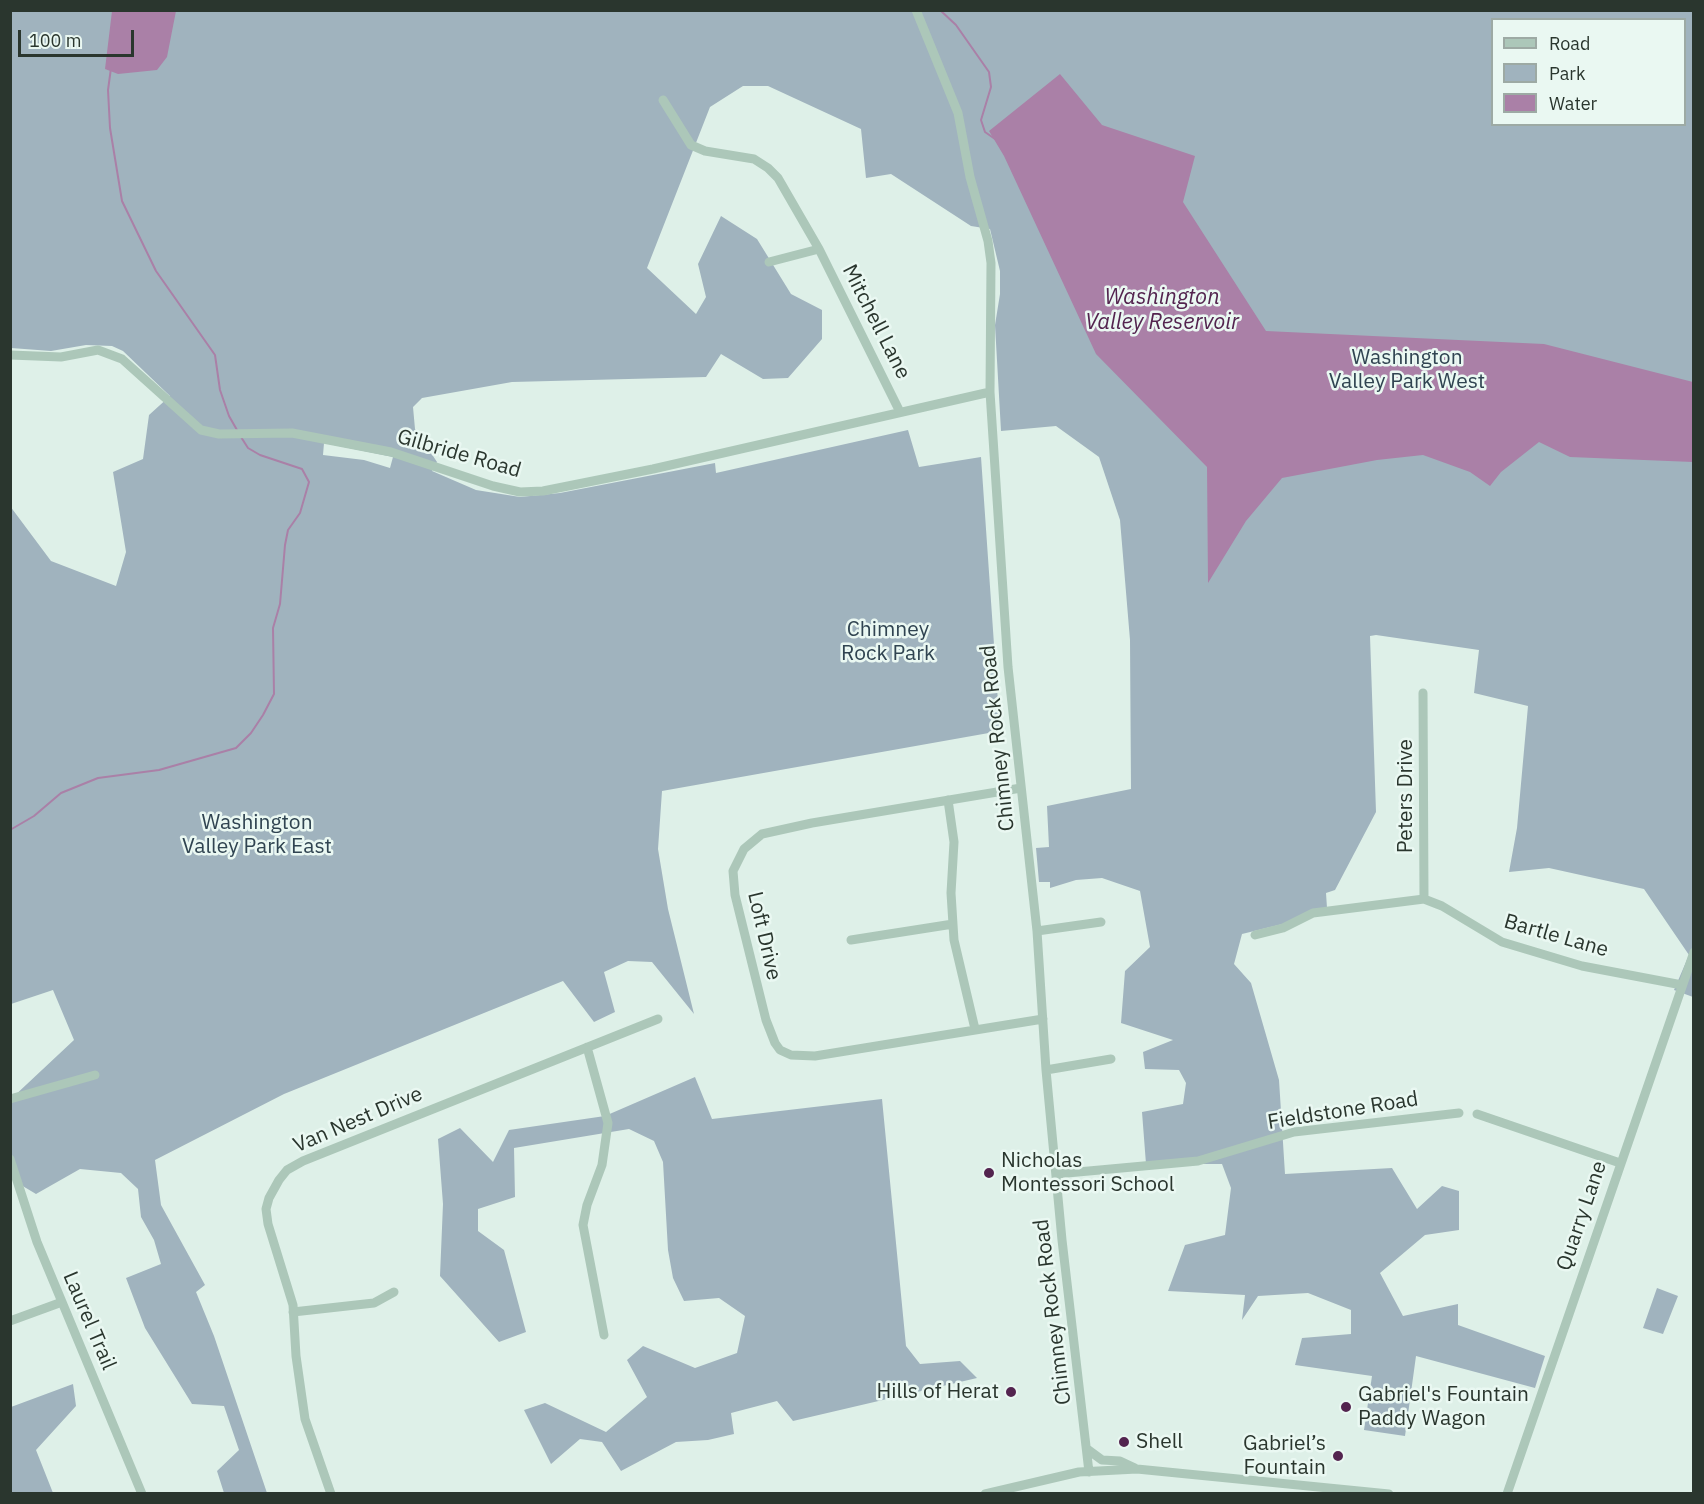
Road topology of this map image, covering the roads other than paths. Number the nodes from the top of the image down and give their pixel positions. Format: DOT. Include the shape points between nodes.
graph roads {
  1 [pos="916,10"];
  2 [pos="663,100"];
  3 [pos="819,249"];
  4 [pos="769,262"];
  5 [pos="10,355"];
  6 [pos="990,392"];
  7 [pos="900,411"];
  8 [pos="1423,693"];
  9 [pos="1022,788"];
  10 [pos="948,800"];
  11 [pos="1424,899"];
  12 [pos="1101,922"];
  13 [pos="953,924"];
  14 [pos="1036,931"];
  15 [pos="1255,935"];
  16 [pos="851,940"];
  17 [pos="1694,952"];
  18 [pos="1682,986"];
  19 [pos="658,1019"];
  20 [pos="1043,1019"];
  21 [pos="975,1029"];
  22 [pos="587,1047"];
  23 [pos="1112,1059"];
  24 [pos="1046,1070"];
  25 [pos="94,1075"];
  26 [pos="10,1100"];
  27 [pos="1459,1113"];
  28 [pos="1477,1114"];
  29 [pos="10,1159"];
  30 [pos="1620,1162"];
  31 [pos="1056,1174"];
  32 [pos="394,1292"];
  33 [pos="62,1302"];
  34 [pos="294,1311"];
  35 [pos="10,1321"];
  36 [pos="604,1335"];
  37 [pos="1086,1449"];
  38 [pos="1137,1469"];
  39 [pos="1089,1472"];
  40 [pos="141,1494"];
  41 [pos="331,1494"];
  42 [pos="985,1494"];
  43 [pos="1389,1494"];
  44 [pos="1507,1494"];
  1 -- 6 [label="street, Chimney Rock Road" via="958,113 988,241"];
  2 -- 3 [label="street, Mitchell Lane" via="691,145 705,152 753,159 768,168 778,178"];
  3 -- 4 [label="street, Mitchell Lane"];
  3 -- 7 [label="street, Mitchell Lane"];
  5 -- 7 [label="street, Gilbride Road" via="61,357 99,350 122,359 201,430 227,434 292,433 391,452 520,492 543,491"];
  6 -- 7 [label="street, Gilbride Road"];
  6 -- 9 [label="street, Chimney Rock Road" via="1008,667"];
  8 -- 11 [label="street, Peters Drive"];
  9 -- 10 [label="street, Loft Drive"];
  9 -- 14 [label="street, Chimney Rock Road"];
  10 -- 13 [label="street" via="954,842"];
  10 -- 21 [label="street, Loft Drive" via="762,834 739,855 733,871 735,895 766,1020 780,1050 791,1055 815,1056"];
  11 -- 15 [label="street" via="1313,913 1283,928"];
  11 -- 18 [label="street, Bartle Lane" via="1502,942 1582,966"];
  12 -- 14 [label="street"];
  13 -- 16 [label="street"];
  13 -- 21 [label="street"];
  14 -- 20 [label="street, Chimney Rock Road"];
  17 -- 18 [label="street, Quarry Lane"];
  18 -- 30 [label="street, Quarry Lane"];
  19 -- 22 [label="street, Van Nest Drive"];
  20 -- 21 [label="street, Loft Drive"];
  20 -- 24 [label="street, Chimney Rock Road"];
  22 -- 34 [label="street, Van Nest Drive" via="287,1170 268,1198 266,1209"];
  22 -- 36 [label="street" via="608,1123 602,1165 583,1225"];
  23 -- 24 [label="street"];
  24 -- 31 [label="street, Chimney Rock Road"];
  25 -- 26 [label="street"];
  27 -- 31 [label="street, Fieldstone Road" via="1294,1132 1198,1161"];
  28 -- 30 [label="street"];
  29 -- 33 [label="street, Laurel Trail"];
  30 -- 44 [label="street, Quarry Lane"];
  31 -- 37 [label="street, Chimney Rock Road"];
  32 -- 34 [label="street" via="374,1303"];
  33 -- 35 [label="street"];
  33 -- 40 [label="street, Laurel Trail"];
  34 -- 41 [label="street, Van Nest Drive" via="305,1419"];
  37 -- 38 [label="street" via="1102,1460 1120,1461"];
  37 -- 39 [label="street, Chimney Rock Road"];
  38 -- 39 [label="street"];
  38 -- 43 [label="street"];
  39 -- 42 [label="street"];
}
